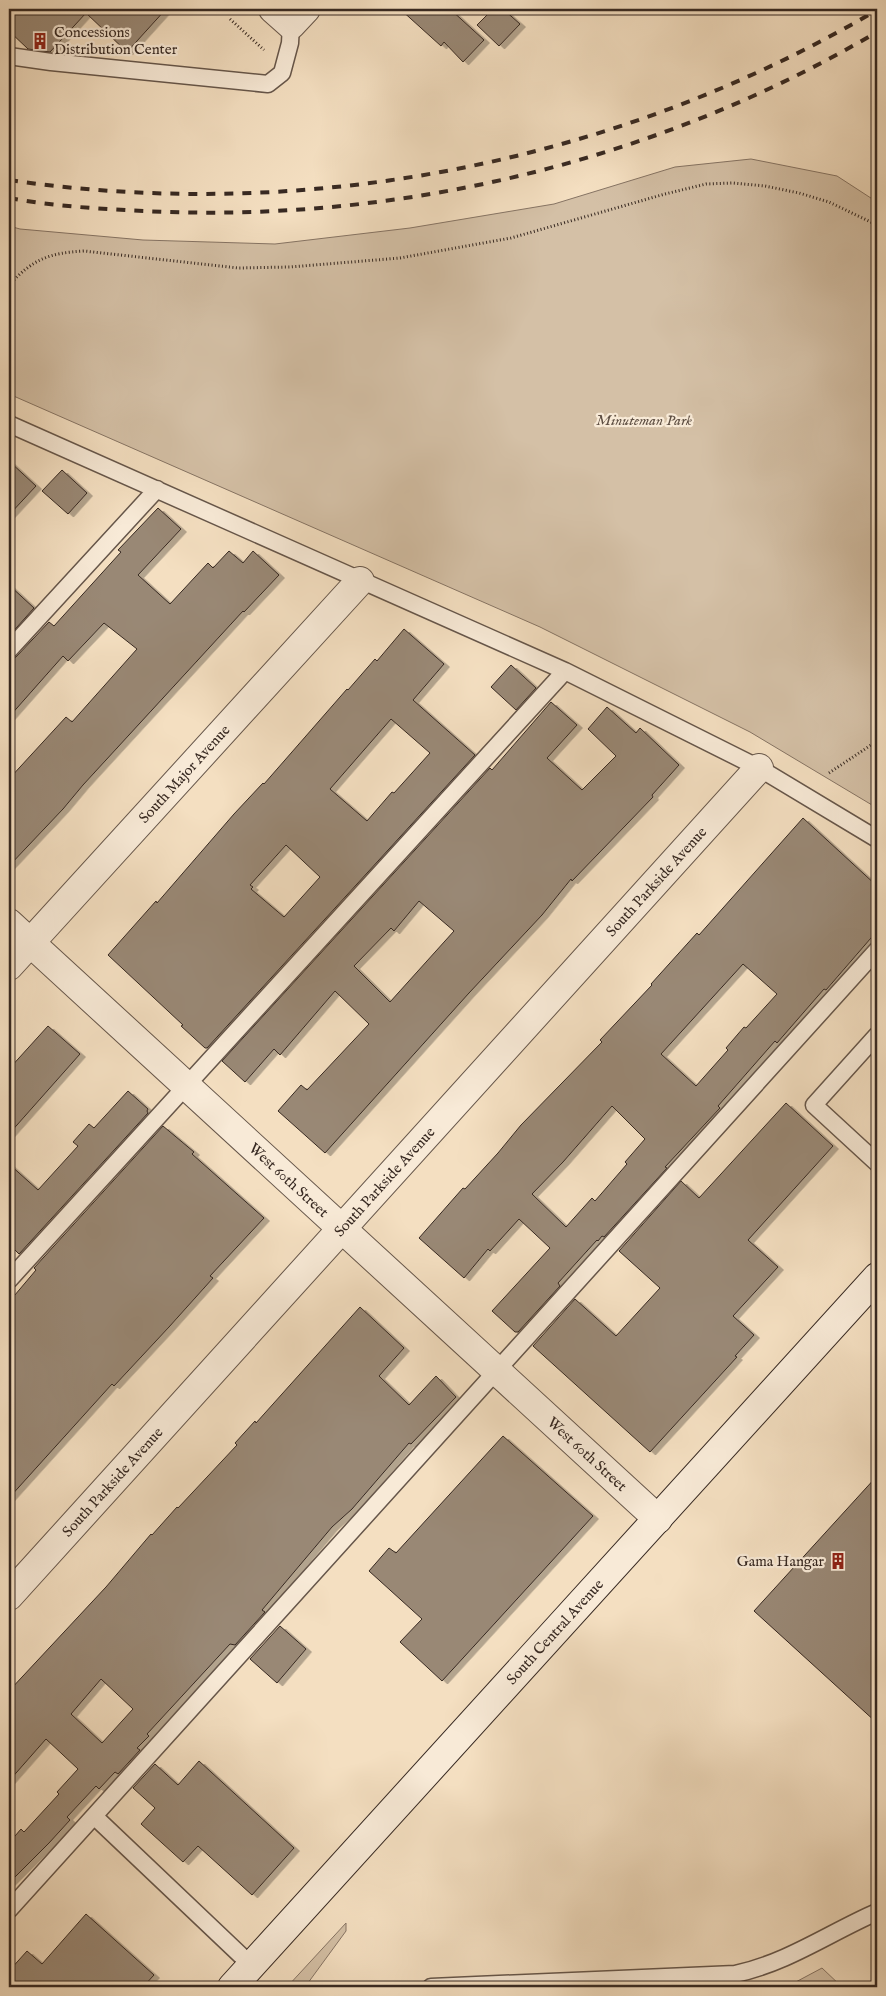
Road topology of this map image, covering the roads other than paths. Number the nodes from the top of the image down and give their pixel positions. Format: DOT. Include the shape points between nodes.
graph roads {
  1 [pos="290,14"];
  2 [pos="9,56"];
  3 [pos="9,424"];
  4 [pos="157,489"];
  5 [pos="360,581"];
  6 [pos="9,650"];
  7 [pos="565,671"];
  8 [pos="760,768"];
  9 [pos="877,839"];
  10 [pos="9,923"];
  11 [pos="30,943"];
  12 [pos="877,950"];
  13 [pos="9,966"];
  14 [pos="877,1035"];
  15 [pos="186,1086"];
  16 [pos="877,1162"];
  17 [pos="342,1229"];
  18 [pos="877,1277"];
  19 [pos="9,1280"];
  20 [pos="496,1372"];
  21 [pos="658,1519"];
  22 [pos="9,1596"];
  23 [pos="94,1816"];
  24 [pos="9,1910"];
  25 [pos="877,1912"];
  26 [pos="252,1966"];
  27 [pos="232,1987"];
  28 [pos="431,1987"];
  1 -- 2 [label="lane" via="290,43 282,73 268,84"];
  3 -- 4 [label="lane"];
  4 -- 5 [label="lane"];
  4 -- 6 [label="lane"];
  5 -- 7 [label="lane"];
  5 -- 11 [label="street, South Major Avenue"];
  7 -- 8 [label="lane"];
  7 -- 15 [label="lane"];
  8 -- 9 [label="lane"];
  8 -- 17 [label="street, South Parkside Avenue"];
  10 -- 11 [label="street, West 60th Street"];
  11 -- 13 [label="street, South Major Avenue"];
  11 -- 15 [label="street, West 60th Street"];
  12 -- 20 [label="lane"];
  14 -- 16 [label="lane" via="814,1105"];
  15 -- 17 [label="street, West 60th Street"];
  15 -- 19 [label="lane"];
  17 -- 20 [label="street, West 60th Street"];
  17 -- 22 [label="street, South Parkside Avenue"];
  18 -- 21 [label="street, South Central Avenue"];
  20 -- 21 [label="street, West 60th Street"];
  20 -- 23 [label="lane"];
  21 -- 26 [label="street, South Central Avenue"];
  23 -- 24 [label="lane"];
  23 -- 26 [label="lane"];
  25 -- 28 [label="lane" via="777,1962 735,1974"];
  26 -- 27 [label="street, South Central Avenue"];
}
